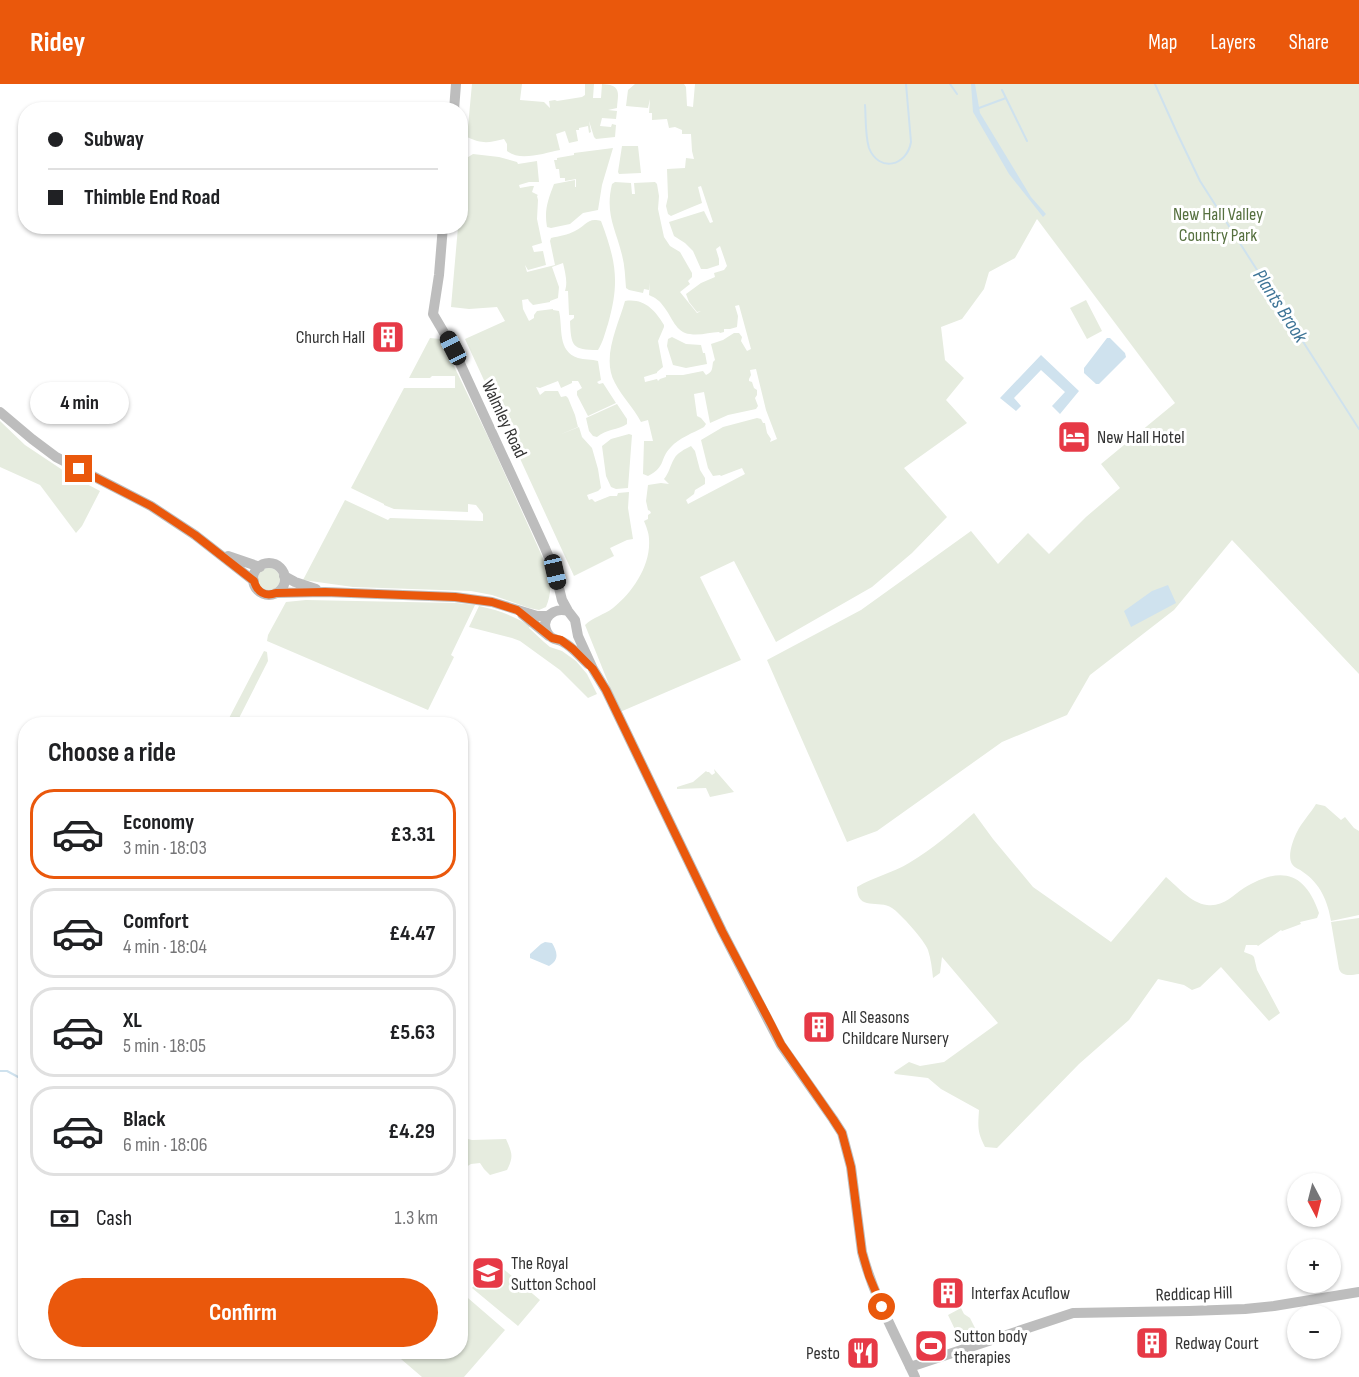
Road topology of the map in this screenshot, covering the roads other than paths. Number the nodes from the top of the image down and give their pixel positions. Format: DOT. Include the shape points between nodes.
graph roads {
  1 [pos="456,84"];
  2 [pos="455,102"];
  3 [pos="442,234"];
  4 [pos="0,412"];
  5 [pos="219,553"];
  6 [pos="260,567"];
  7 [pos="284,576"];
  8 [pos="254,581"];
  9 [pos="559,588"];
  10 [pos="325,592"];
  11 [pos="276,593"];
  12 [pos="517,610"];
  13 [pos="568,611"];
  14 [pos="550,614"];
  15 [pos="575,626"];
  16 [pos="550,636"];
  17 [pos="561,640"];
  18 [pos="593,669"];
  19 [pos="1359,1292"];
  20 [pos="913,1372"];
  1 -- 2 [label="main road"];
  3 -- 9 [label="main road, Walmley Road" via="434,314 541,537"];
  4 -- 5 [label="main road" via="56,457 151,506"];
  5 -- 6 [label="main road"];
  5 -- 8 [label="main road"];
  6 -- 7 [label="main road" via="275,565"];
  6 -- 8 [label="main road" via="255,571"];
  7 -- 10 [label="main road"];
  7 -- 11 [label="main road" via="282,588"];
  8 -- 11 [label="main road" via="263,594"];
  9 -- 13 [label="main road, Walmley Road"];
  9 -- 14 [label="main road"];
  10 -- 11 [label="main road"];
  10 -- 12 [label="main road" via="455,597 484,600"];
  12 -- 14 [label="main road" via="537,616"];
  12 -- 16 [label="main road"];
  13 -- 14 [label="main road" via="560,609"];
  13 -- 15 [label="main road"];
  14 -- 16 [label="main road" via="545,624"];
  15 -- 17 [label="main road" via="570,637"];
  15 -- 18 [label="main road"];
  16 -- 17 [label="main road"];
  17 -- 18 [label="main road"];
  18 -- 20 [label="main road" via="781,1044 842,1133 865,1264"];
  19 -- 20 [label="main road, Reddicap Hill" via="1245,1309 1064,1315"];
}
